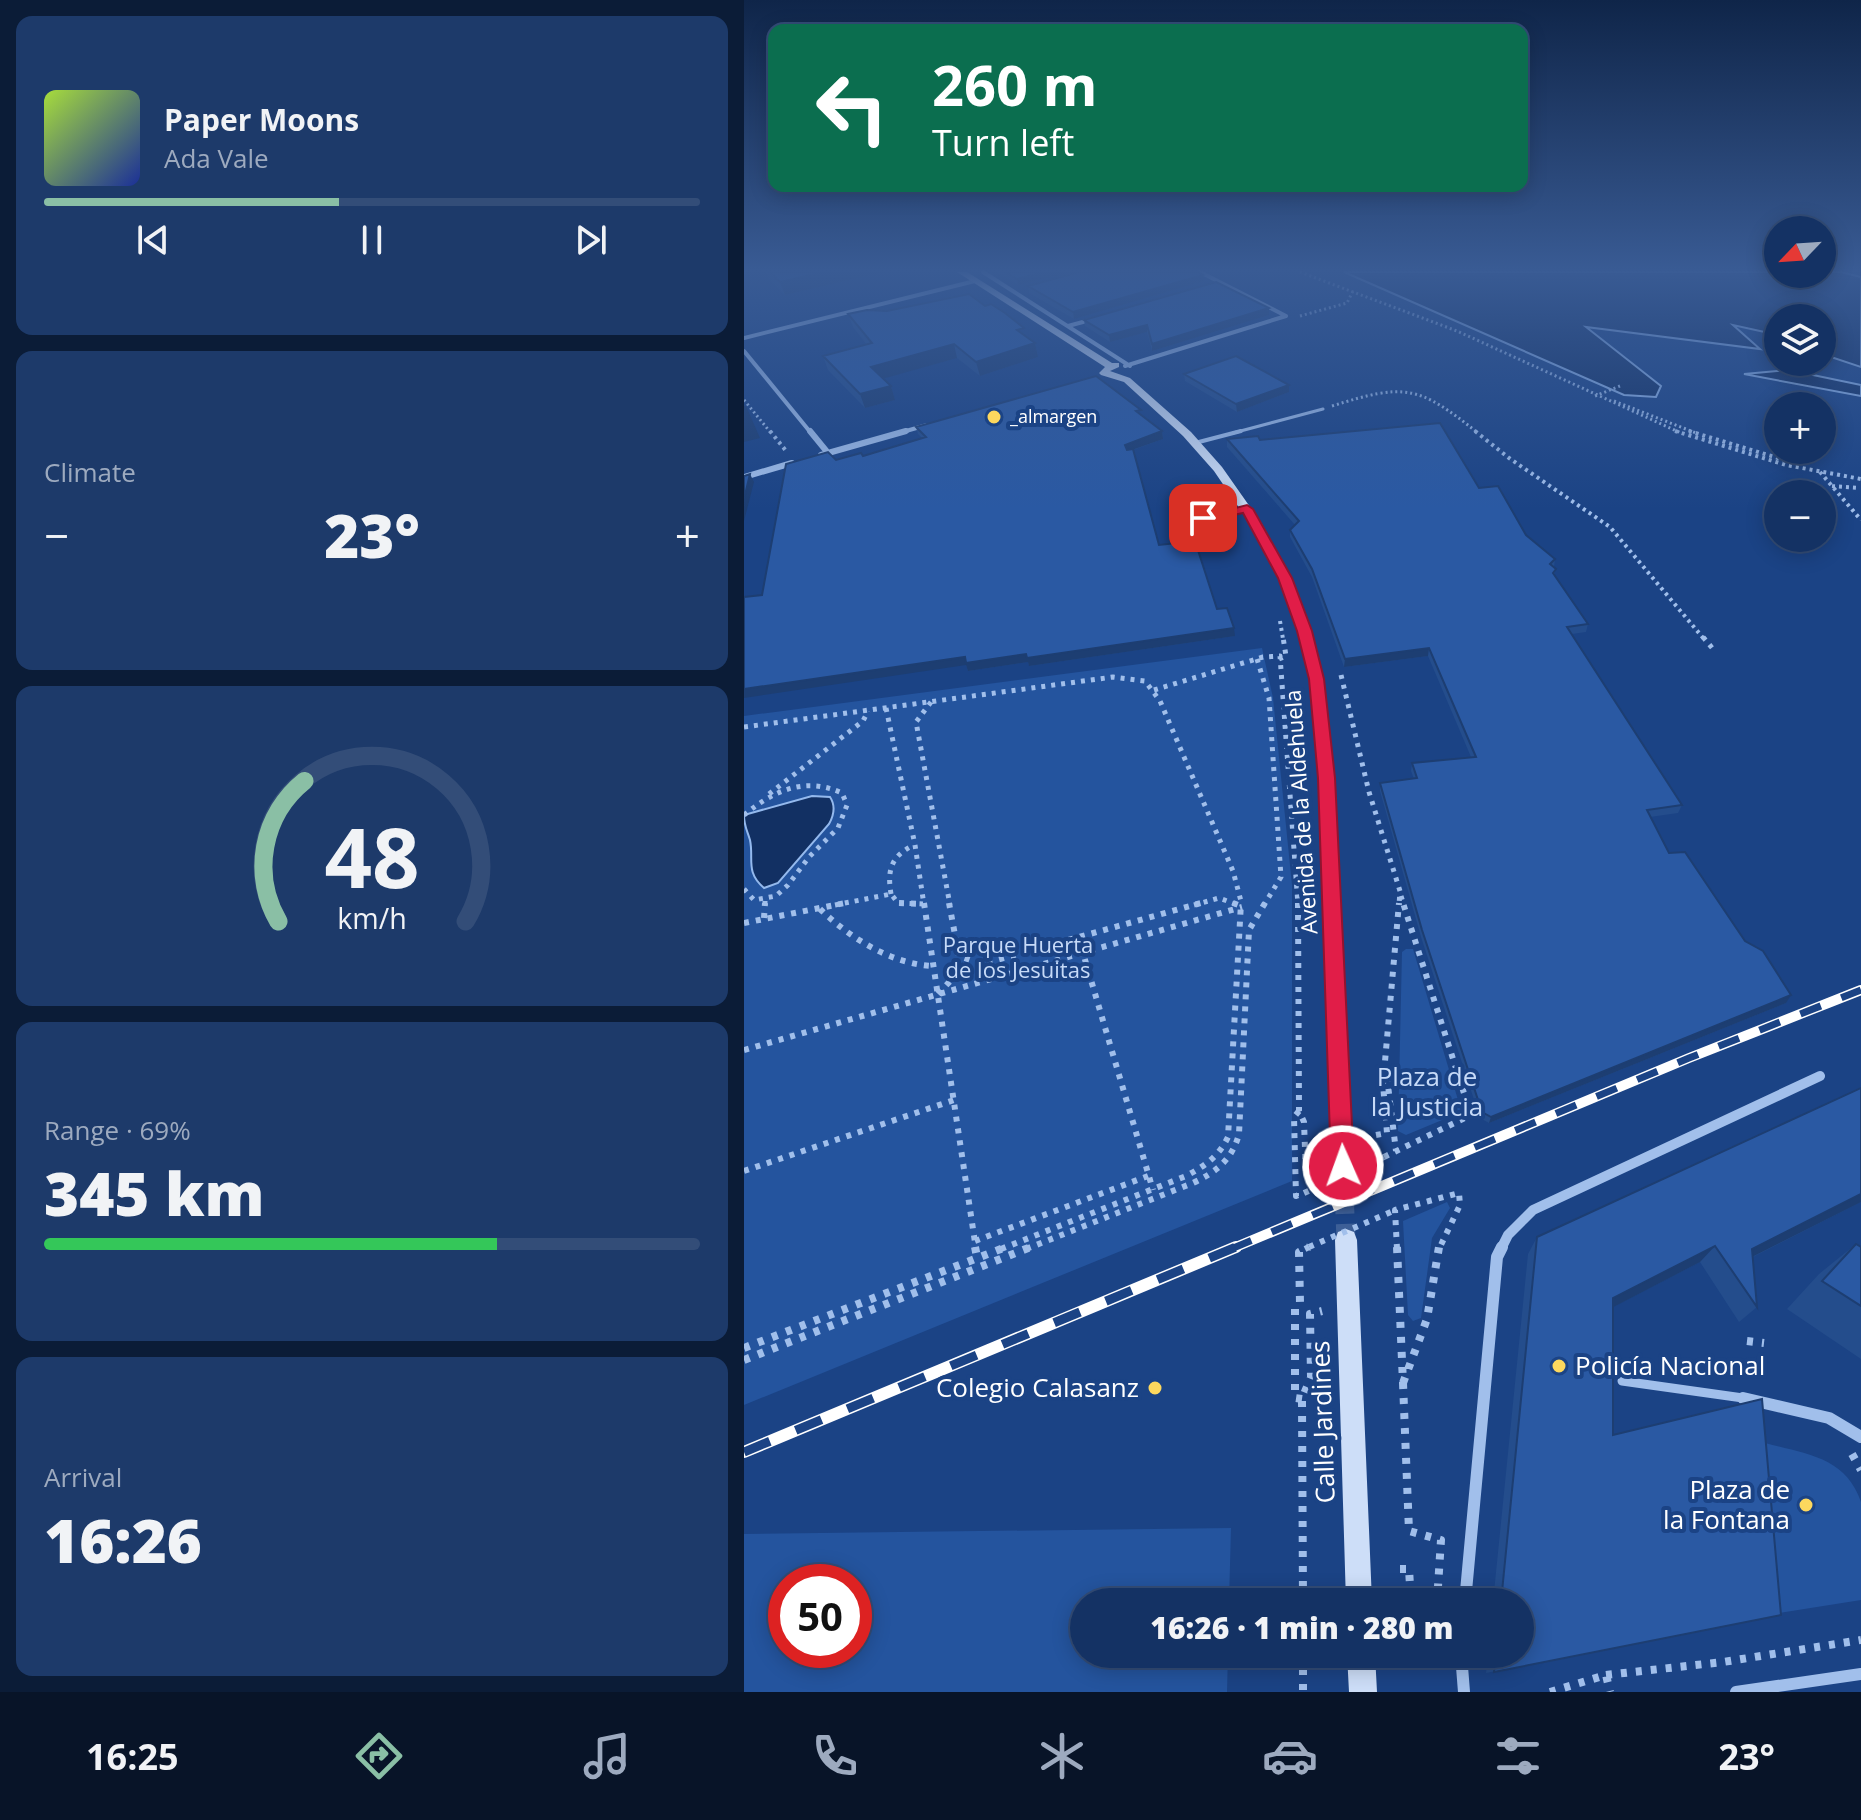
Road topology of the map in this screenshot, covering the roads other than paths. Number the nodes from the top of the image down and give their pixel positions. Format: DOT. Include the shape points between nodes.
graph roads {
  1 [pos="744,351"];
  2 [pos="1072,351"];
  3 [pos="1101,351"];
  4 [pos="1180,351"];
  5 [pos="1125,369"];
  6 [pos="1323,409"];
  7 [pos="935,423"];
  8 [pos="1195,443"];
  9 [pos="828,453"];
  10 [pos="817,456"];
  11 [pos="795,462"];
  12 [pos="744,477"];
  13 [pos="1247,509"];
  14 [pos="1203,518"];
  15 [pos="1820,1076"];
  16 [pos="1343,1166"];
  17 [pos="1346,1240"];
  18 [pos="1622,1381"];
  19 [pos="1743,1398"];
  20 [pos="1861,1437"];
  21 [pos="1358,1588"];
  22 [pos="1466,1588"];
  23 [pos="1362,1668"];
  24 [pos="1462,1668"];
  25 [pos="1861,1674"];
  26 [pos="1363,1692"];
  27 [pos="1464,1692"];
  28 [pos="1736,1692"];
  1 -- 9 [label="street"];
  2 -- 5 [label="main road" via="1103,373"];
  3 -- 5 [label="street, Avenida de la Aldehuela"];
  4 -- 5 [label="street"];
  5 -- 8 [label="main road, Avenida de la Aldehuela"];
  6 -- 8 [label="lane"];
  7 -- 9 [label="street"];
  8 -- 13 [label="main road, Avenida de la Aldehuela"];
  9 -- 10 [label="street"];
  11 -- 12 [label="street"];
  13 -- 14 [label="lane"];
  13 -- 16 [label="main road, Avenida de la Aldehuela" via="1285,578 1316,679 1327,778"];
  15 -- 22 [label="street" via="1533,1210 1508,1235 1497,1257"];
  17 -- 21 [label="main road, Calle Jardines"];
  18 -- 19 [label="lane"];
  19 -- 20 [label="street" via="1829,1418"];
  23 -- 26 [label="main road"];
  24 -- 27 [label="street"];
  25 -- 28 [label="street"];
}
